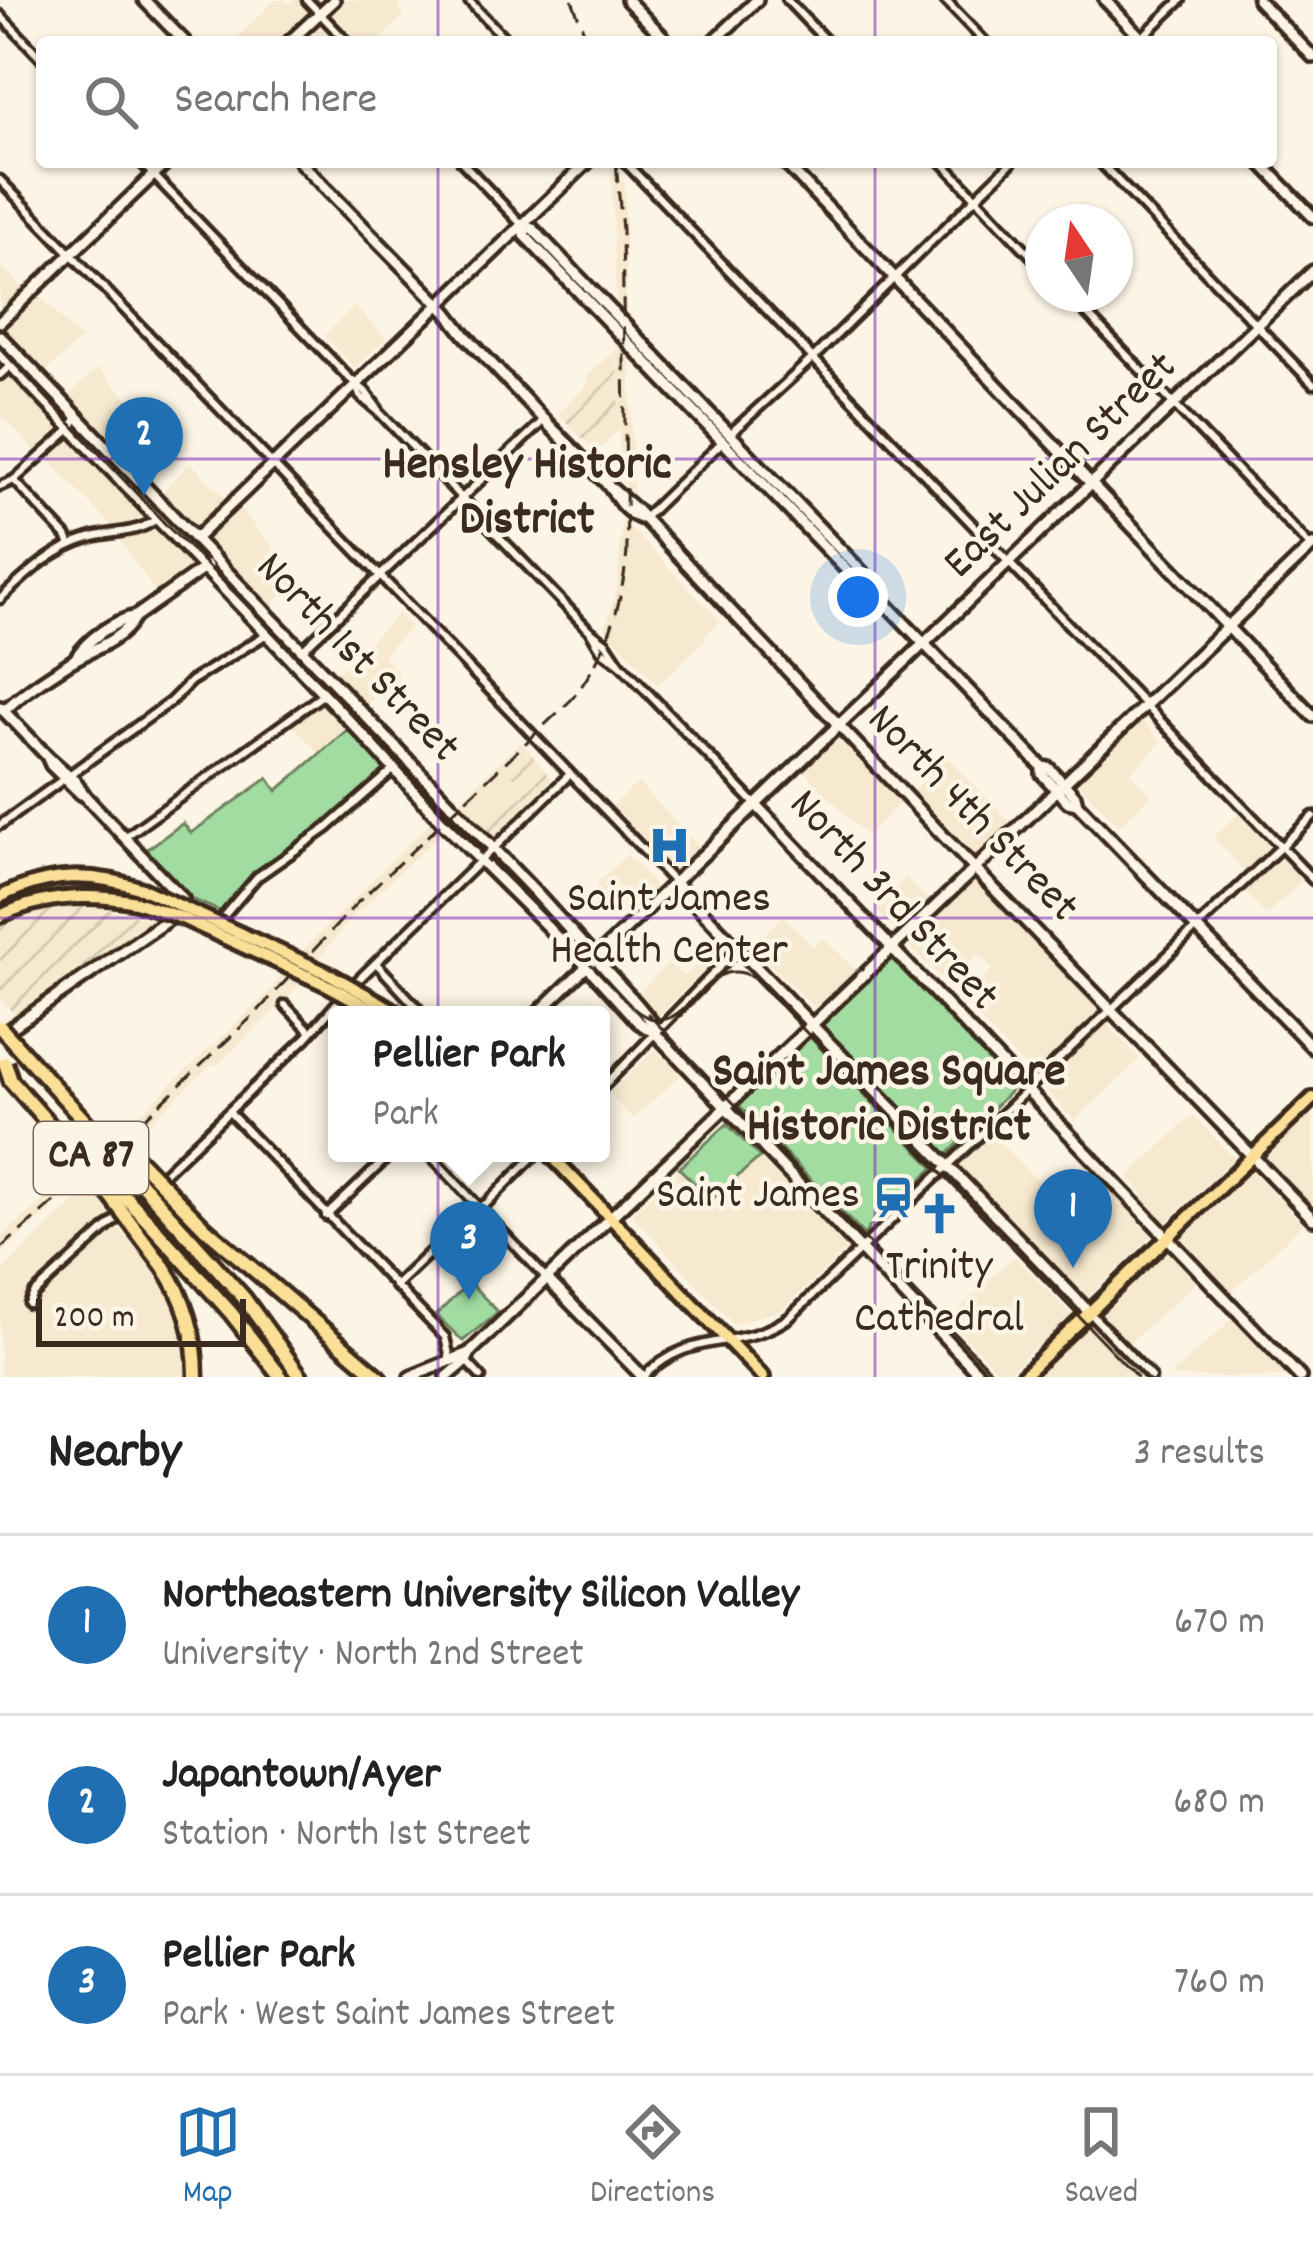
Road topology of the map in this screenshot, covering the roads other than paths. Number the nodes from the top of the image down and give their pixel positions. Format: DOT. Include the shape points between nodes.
graph roads {
  1 [pos="145,0"];
  2 [pos="307,0"];
  3 [pos="334,0"];
  4 [pos="468,0"];
  5 [pos="627,0"];
  6 [pos="757,0"];
  7 [pos="787,0"];
  8 [pos="945,0"];
  9 [pos="1105,0"];
  10 [pos="1180,0"];
  11 [pos="1258,0"];
  12 [pos="320,14"];
  13 [pos="0,15"];
  14 [pos="179,36"];
  15 [pos="296,36"];
  16 [pos="341,36"];
  17 [pos="502,36"];
  18 [pos="662,36"];
  19 [pos="719,36"];
  20 [pos="821,36"];
  21 [pos="979,36"];
  22 [pos="1137,36"];
  23 [pos="1146,36"];
  24 [pos="36,53"];
  25 [pos="1313,57"];
  26 [pos="147,168"];
  27 [pos="161,168"];
  28 [pos="306,168"];
  29 [pos="468,168"];
  30 [pos="582,168"];
  31 [pos="631,168"];
  32 [pos="790,168"];
  33 [pos="948,168"];
  34 [pos="1006,168"];
  35 [pos="1106,168"];
  36 [pos="1266,168"];
  37 [pos="153,175"];
  38 [pos="0,180"];
  39 [pos="976,197"];
  40 [pos="1313,218"];
  41 [pos="523,226"];
  42 [pos="1025,249"];
  43 [pos="71,254"];
  44 [pos="1313,272"];
  45 [pos="895,277"];
  46 [pos="439,306"];
  47 [pos="1085,312"];
  48 [pos="0,322"];
  49 [pos="1257,326"];
  50 [pos="0,336"];
  51 [pos="0,354"];
  52 [pos="813,358"];
  53 [pos="11,365"];
  54 [pos="0,375"];
  55 [pos="1313,384"];
  56 [pos="356,386"];
  57 [pos="1175,405"];
  58 [pos="544,420"];
  59 [pos="74,422"];
  60 [pos="726,438"];
  61 [pos="272,465"];
  62 [pos="14,480"];
  63 [pos="1092,484"];
  64 [pos="0,486"];
  65 [pos="462,498"];
  66 [pos="643,519"];
  67 [pos="155,520"];
  68 [pos="195,539"];
  69 [pos="70,545"];
  70 [pos="1312,547"];
  71 [pos="209,555"];
  72 [pos="1009,563"];
  73 [pos="205,569"];
  74 [pos="379,577"];
  75 [pos="0,599"];
  76 [pos="1228,627"];
  77 [pos="267,634"];
  78 [pos="925,644"];
  79 [pos="301,651"];
  80 [pos="324,694"];
  81 [pos="1146,705"];
  82 [pos="1,712"];
  83 [pos="1313,716"];
  84 [pos="839,726"];
  85 [pos="394,769"];
  86 [pos="569,775"];
  87 [pos="67,777"];
  88 [pos="1060,787"];
  89 [pos="756,806"];
  90 [pos="1313,816"];
  91 [pos="0,825"];
  92 [pos="125,837"];
  93 [pos="1280,847"];
  94 [pos="487,854"];
  95 [pos="976,868"];
  96 [pos="1313,880"];
  97 [pos="675,883"];
  98 [pos="0,897"];
  99 [pos="182,906"];
  100 [pos="0,916"];
  101 [pos="218,923"];
  102 [pos="1196,928"];
  103 [pos="209,933"];
  104 [pos="739,947"];
  105 [pos="890,949"];
  106 [pos="376,963"];
  107 [pos="592,963"];
  108 [pos="285,1005"];
  109 [pos="335,1006"];
  110 [pos="373,1006"];
  111 [pos="375,1006"];
  112 [pos="416,1006"];
  113 [pos="546,1006"];
  114 [pos="1112,1009"];
  115 [pos="328,1014"];
  116 [pos="811,1025"];
  117 [pos="0,1027"];
  118 [pos="311,1032"];
  119 [pos="656,1034"];
  120 [pos="0,1036"];
  121 [pos="1313,1048"];
  122 [pos="2,1061"];
  123 [pos="610,1081"];
  124 [pos="1025,1089"];
  125 [pos="1313,1098"];
  126 [pos="725,1108"];
  127 [pos="229,1112"];
  128 [pos="97,1134"];
  129 [pos="1252,1156"];
  130 [pos="383,1162"];
  131 [pos="436,1162"];
  132 [pos="528,1162"];
  133 [pos="557,1162"];
  134 [pos="945,1166"];
  135 [pos="479,1208"];
  136 [pos="326,1216"];
  137 [pos="610,1218"];
  138 [pos="1313,1219"];
  139 [pos="1166,1237"];
  140 [pos="859,1249"];
  141 [pos="548,1279"];
  142 [pos="395,1286"];
  143 [pos="29,1304"];
  144 [pos="1089,1312"];
  145 [pos="725,1339"];
  146 [pos="467,1357"];
  147 [pos="450,1359"];
  148 [pos="450,1374"];
  149 [pos="196,1377"];
  150 [pos="281,1377"];
  151 [pos="301,1377"];
  152 [pos="379,1377"];
  153 [pos="410,1377"];
  154 [pos="481,1377"];
  155 [pos="643,1377"];
  156 [pos="763,1377"];
  157 [pos="982,1377"];
  158 [pos="1022,1377"];
  159 [pos="1150,1377"];
  160 [pos="1300,1377"];
  1 -- 14 [label="main road"];
  2 -- 12 [label="street"];
  3 -- 12 [label="main road"];
  4 -- 17 [label="street"];
  5 -- 18 [label="main road"];
  6 -- 19 [label="main road"];
  7 -- 20 [label="street"];
  8 -- 21 [label="street"];
  9 -- 22 [label="main road"];
  10 -- 23 [label="street"];
  11 -- 25 [label="main road"];
  12 -- 15 [label="main road"];
  12 -- 16 [label="street"];
  13 -- 24 [label="street"];
  26 -- 37 [label="street, North 3rd Street"];
  27 -- 37 [label="main road"];
  28 -- 46 [label="main road, North 4th Street"];
  29 -- 41 [label="street"];
  30 -- 41 [label="main road"];
  31 -- 52 [label="street"];
  32 -- 45 [label="main road"];
  33 -- 39 [label="street"];
  34 -- 39 [label="street"];
  35 -- 49 [label="street"];
  36 -- 40 [label="main road"];
  37 -- 43 [label="main road"];
  37 -- 56 [label="street, North 3rd Street"];
  38 -- 43 [label="street"];
  39 -- 42 [label="street"];
  39 -- 45 [label="street"];
  41 -- 46 [label="main road"];
  41 -- 60 [label="main road"];
  43 -- 48 [label="main road"];
  43 -- 61 [label="street"];
  44 -- 49 [label="main road, East Julian Street"];
  45 -- 52 [label="street"];
  45 -- 63 [label="main road"];
  46 -- 56 [label="main road"];
  46 -- 58 [label="main road, North 4th Street"];
  47 -- 57 [label="street"];
  49 -- 55 [label="street"];
  49 -- 57 [label="main road, East Julian Street"];
  50 -- 59 [label="main road, North 1st Street"];
  51 -- 53 [label="main road, North 1st Street"];
  52 -- 60 [label="street"];
  52 -- 72 [label="street"];
  53 -- 54 [label="street"];
  53 -- 59 [label="main road, North 1st Street"];
  56 -- 61 [label="main road"];
  56 -- 65 [label="street, North 3rd Street"];
  57 -- 63 [label="main road, East Julian Street"];
  57 -- 70 [label="street"];
  58 -- 65 [label="street"];
  58 -- 66 [label="main road, North 4th Street"];
  59 -- 62 [label="street"];
  59 -- 67 [label="main road, North 1st Street"];
  59 -- 68 [label="main road, North 1st Street"];
  60 -- 66 [label="street"];
  60 -- 78 [label="main road"];
  61 -- 68 [label="main road"];
  61 -- 74 [label="street"];
  62 -- 64 [label="street"];
  62 -- 69 [label="street"];
  63 -- 72 [label="main road, East Julian Street"];
  63 -- 76 [label="main road"];
  65 -- 74 [label="street"];
  65 -- 89 [label="street, North 3rd Street"];
  66 -- 84 [label="main road, North 4th Street"];
  67 -- 69 [label="street"];
  67 -- 73 [label="main road, North 1st Street"];
  68 -- 71 [label="main road, North 1st Street"];
  69 -- 75 [label="street"];
  70 -- 76 [label="main road"];
  71 -- 73 [label="main road"];
  71 -- 79 [label="main road, North 1st Street"];
  72 -- 78 [label="main road, East Julian Street"];
  72 -- 81 [label="street"];
  73 -- 77 [label="main road, North 1st Street"];
  73 -- 82 [label="main road"];
  74 -- 79 [label="street"];
  74 -- 86 [label="street"];
  76 -- 81 [label="main road"];
  76 -- 83 [label="main road"];
  77 -- 80 [label="main road, North 1st Street"];
  77 -- 87 [label="street"];
  78 -- 84 [label="main road, East Julian Street"];
  78 -- 88 [label="main road"];
  79 -- 94 [label="main road, North 1st Street"];
  80 -- 85 [label="main road, North 1st Street"];
  80 -- 92 [label="street"];
  81 -- 88 [label="main road"];
  81 -- 93 [label="street"];
  82 -- 87 [label="main road"];
  84 -- 89 [label="main road, East Julian Street"];
  84 -- 95 [label="main road, North 4th Street"];
  85 -- 94 [label="main road, North 1st Street"];
  85 -- 101 [label="street" via="257,877"];
  86 -- 94 [label="street"];
  86 -- 97 [label="street"];
  87 -- 91 [label="street"];
  87 -- 92 [label="main road"];
  88 -- 95 [label="main road"];
  88 -- 102 [label="main road"];
  89 -- 97 [label="main road, East Julian Street"];
  89 -- 105 [label="main road, North 3rd Street"];
  90 -- 93 [label="street"];
  92 -- 99 [label="main road"];
  93 -- 96 [label="street"];
  93 -- 102 [label="street"];
  94 -- 106 [label="street"];
  94 -- 107 [label="main road, North 1st Street"];
  94 -- 107 [label="main road, North 1st Street"];
  95 -- 105 [label="main road"];
  95 -- 114 [label="main road, North 4th Street"];
  97 -- 104 [label="main road"];
  97 -- 107 [label="main road, East Julian Street"];
  98 -- 111 [label="main road, bridge" via="33,883 109,879 331,975"];
  99 -- 101 [label="street"];
  99 -- 120 [label="main road"];
  100 -- 110 [label="main road, bridge" via="64,897 136,902"];
  101 -- 103 [label="street"];
  102 -- 114 [label="street"];
  102 -- 121 [label="main road"];
  104 -- 116 [label="main road"];
  104 -- 119 [label="street"];
  105 -- 116 [label="main road"];
  105 -- 124 [label="main road, North 3rd Street"];
  106 -- 109 [label="street"];
  106 -- 112 [label="street"];
  107 -- 113 [label="main road, East Julian Street"];
  107 -- 119 [label="main road, North 1st Street"];
  108 -- 118 [label="street"];
  114 -- 124 [label="street"];
  114 -- 129 [label="main road, North 4th Street"];
  115 -- 118 [label="street"];
  116 -- 126 [label="main road"];
  116 -- 134 [label="main road"];
  117 -- 128 [label="highway, CA 87, bridge"];
  118 -- 127 [label="street"];
  119 -- 123 [label="street"];
  119 -- 126 [label="main road, North 1st Street"];
  122 -- 149 [label="highway, bridge" via="163,1266 188,1312"];
  122 -- 150 [label="highway, CA 87, bridge"];
  124 -- 134 [label="street"];
  124 -- 139 [label="main road, North 3rd Street"];
  125 -- 129 [label="main road"];
  126 -- 137 [label="main road"];
  126 -- 140 [label="main road, North 1st Street"];
  127 -- 136 [label="street"];
  127 -- 143 [label="street"];
  128 -- 151 [label="highway, CA 87, bridge" via="244,1298"];
  128 -- 152 [label="highway, bridge" via="114,1135 206,1228"];
  129 -- 138 [label="main road, North 4th Street"];
  129 -- 139 [label="main road"];
  130 -- 136 [label="street"];
  131 -- 135 [label="street"];
  132 -- 135 [label="street"];
  133 -- 137 [label="main road"];
  134 -- 140 [label="street"];
  134 -- 144 [label="main road"];
  135 -- 141 [label="street"];
  135 -- 142 [label="street"];
  136 -- 142 [label="street"];
  137 -- 141 [label="main road"];
  137 -- 145 [label="main road"];
  139 -- 144 [label="main road"];
  139 -- 160 [label="main road, North 3rd Street"];
  140 -- 145 [label="street" via="783,1322"];
  140 -- 157 [label="main road, North 1st Street"];
  141 -- 146 [label="main road"];
  141 -- 155 [label="main road"];
  142 -- 147 [label="street" via="445,1337"];
  144 -- 158 [label="main road"];
  144 -- 159 [label="street"];
  145 -- 155 [label="street" via="676,1351"];
  145 -- 156 [label="main road"];
  146 -- 147 [label="main road"];
  146 -- 148 [label="main road"];
  146 -- 154 [label="street"];
  147 -- 148 [label="main road"];
  147 -- 153 [label="main road"];
}
